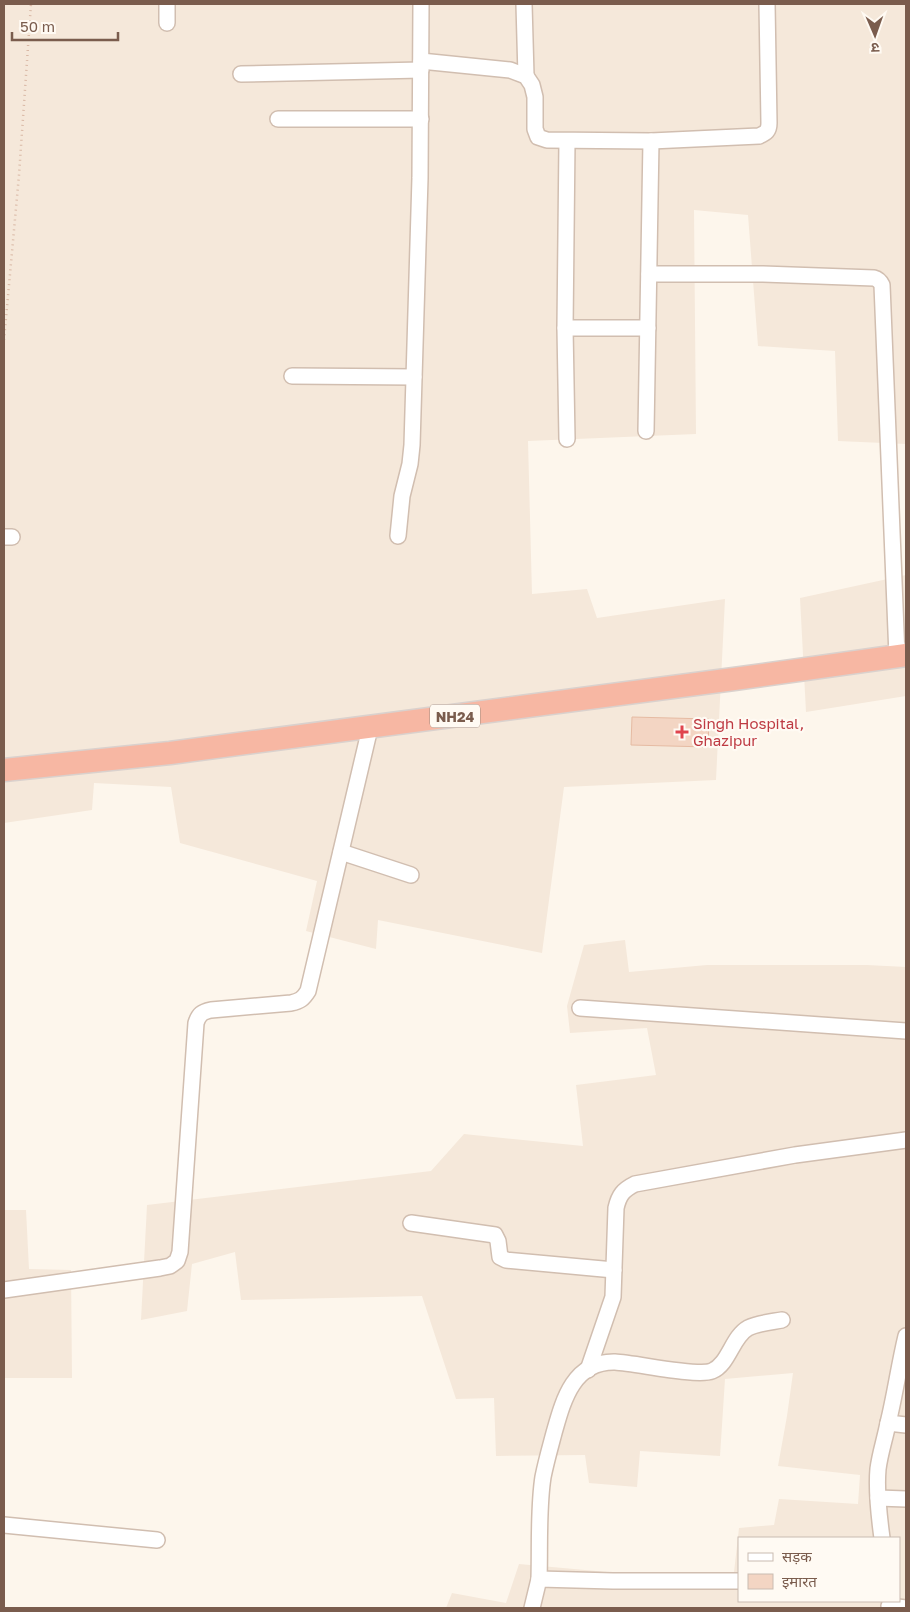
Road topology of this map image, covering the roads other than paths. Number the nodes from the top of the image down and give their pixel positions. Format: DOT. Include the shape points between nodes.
graph roads {
  1 [pos="167,4"];
  2 [pos="421,4"];
  3 [pos="524,4"];
  4 [pos="767,4"];
  5 [pos="167,23"];
  6 [pos="421,66"];
  7 [pos="241,74"];
  8 [pos="526,76"];
  9 [pos="278,119"];
  10 [pos="421,119"];
  11 [pos="567,141"];
  12 [pos="651,141"];
  13 [pos="649,274"];
  14 [pos="565,328"];
  15 [pos="648,328"];
  16 [pos="292,376"];
  17 [pos="414,377"];
  18 [pos="646,431"];
  19 [pos="567,439"];
  20 [pos="398,536"];
  21 [pos="901,656"];
  22 [pos="370,728"];
  23 [pos="4,770"];
  24 [pos="341,852"];
  25 [pos="411,876"];
  26 [pos="580,1008"];
  27 [pos="906,1031"];
  28 [pos="906,1140"];
  29 [pos="412,1223"];
  30 [pos="614,1270"];
  31 [pos="4,1290"];
  32 [pos="782,1320"];
  33 [pos="906,1340"];
  34 [pos="588,1370"];
  35 [pos="888,1423"];
  36 [pos="906,1425"];
  37 [pos="878,1498"];
  38 [pos="906,1499"];
  39 [pos="4,1525"];
  40 [pos="882,1537"];
  41 [pos="157,1540"];
  42 [pos="539,1579"];
  43 [pos="738,1581"];
  44 [pos="889,1605"];
  45 [pos="532,1608"];
  46 [pos="906,1608"];
  1 -- 5 [label="street"];
  2 -- 6 [label="street"];
  3 -- 8 [label="street"];
  4 -- 12 [label="street" via="769,129 766,134"];
  6 -- 7 [label="street"];
  6 -- 8 [label="street" via="510,70"];
  6 -- 10 [label="street"];
  8 -- 11 [label="street" via="535,97 538,138"];
  9 -- 10 [label="street"];
  10 -- 17 [label="street"];
  11 -- 12 [label="street"];
  11 -- 14 [label="street"];
  12 -- 13 [label="street"];
  13 -- 15 [label="street"];
  13 -- 21 [label="street" via="763,274 874,278 881,282"];
  14 -- 15 [label="street"];
  14 -- 19 [label="street"];
  15 -- 18 [label="street"];
  16 -- 17 [label="street"];
  17 -- 20 [label="street" via="410,464 402,496"];
  21 -- 22 [label="highway, NH24"];
  22 -- 23 [label="highway, NH24"];
  22 -- 24 [label="street"];
  24 -- 25 [label="street"];
  24 -- 31 [label="street" via="305,996 290,1003 211,1010 198,1016 177,1261 160,1268"];
  26 -- 27 [label="street"];
  28 -- 30 [label="street" via="795,1154 635,1184 625,1189 617,1202"];
  29 -- 30 [label="street" via="495,1235 500,1257 506,1260"];
  30 -- 34 [label="street" via="613,1297"];
  32 -- 34 [label="street" via="748,1328 738,1336 721,1365 712,1371 610,1362"];
  33 -- 35 [label="street"];
  34 -- 42 [label="street" via="572,1384 565,1399 545,1466"];
  35 -- 36 [label="street"];
  35 -- 37 [label="street" via="878,1470"];
  37 -- 38 [label="street"];
  37 -- 40 [label="street"];
  39 -- 41 [label="street"];
  42 -- 43 [label="street"];
  42 -- 45 [label="street"];
  44 -- 46 [label="street"];
}
